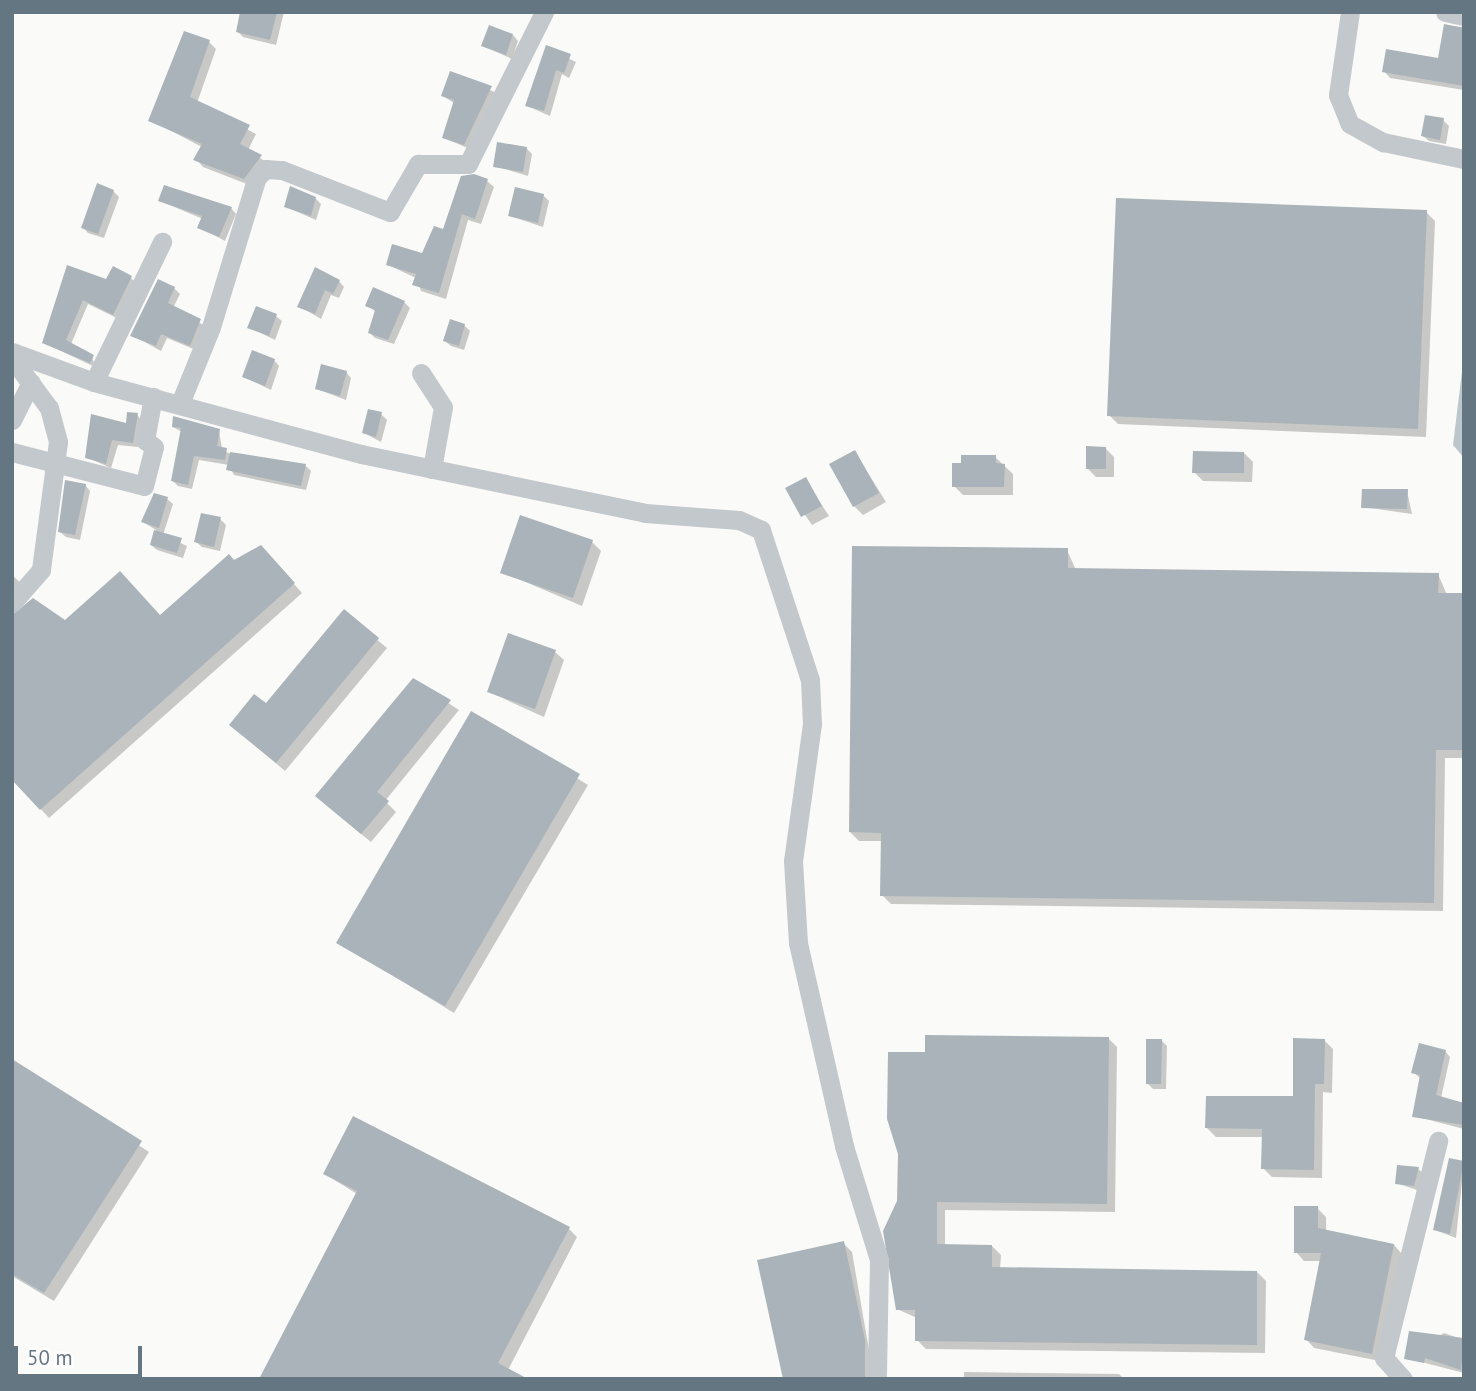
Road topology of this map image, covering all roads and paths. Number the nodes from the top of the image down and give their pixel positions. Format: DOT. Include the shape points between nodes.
graph roads {
  1 [pos="544,12"];
  2 [pos="1350,12"];
  3 [pos="1445,12"];
  4 [pos="1464,16"];
  5 [pos="1464,159"];
  6 [pos="162,242"];
  7 [pos="12,352"];
  8 [pos="12,358"];
  9 [pos="421,373"];
  10 [pos="94,382"];
  11 [pos="31,383"];
  12 [pos="153,397"];
  13 [pos="181,401"];
  14 [pos="12,420"];
  15 [pos="12,452"];
  16 [pos="57,466"];
  17 [pos="432,469"];
  18 [pos="12,603"];
  19 [pos="1438,1141"];
  20 [pos="877,1379"];
  21 [pos="1403,1379"];
  1 -- 13 [label="street" via="468,164 418,164 390,212 282,170 257,177 212,327"];
  2 -- 5 [label="street" via="1338,95 1350,124 1382,142"];
  3 -- 4 [label="street"];
  6 -- 10 [label="street"];
  7 -- 10 [label="street"];
  8 -- 11 [label="street"];
  9 -- 17 [label="street" via="443,407"];
  10 -- 12 [label="street"];
  11 -- 14 [label="street"];
  11 -- 16 [label="street" via="49,408 58,442"];
  12 -- 13 [label="street"];
  12 -- 16 [label="street" via="145,440 154,447 144,486"];
  13 -- 17 [label="street"];
  15 -- 16 [label="street"];
  16 -- 18 [label="street" via="41,570"];
  17 -- 20 [label="street" via="645,513 739,520 767,538 810,680 811,724 793,861 798,943 878,1261"];
  19 -- 21 [label="street" via="1384,1358"];
}
